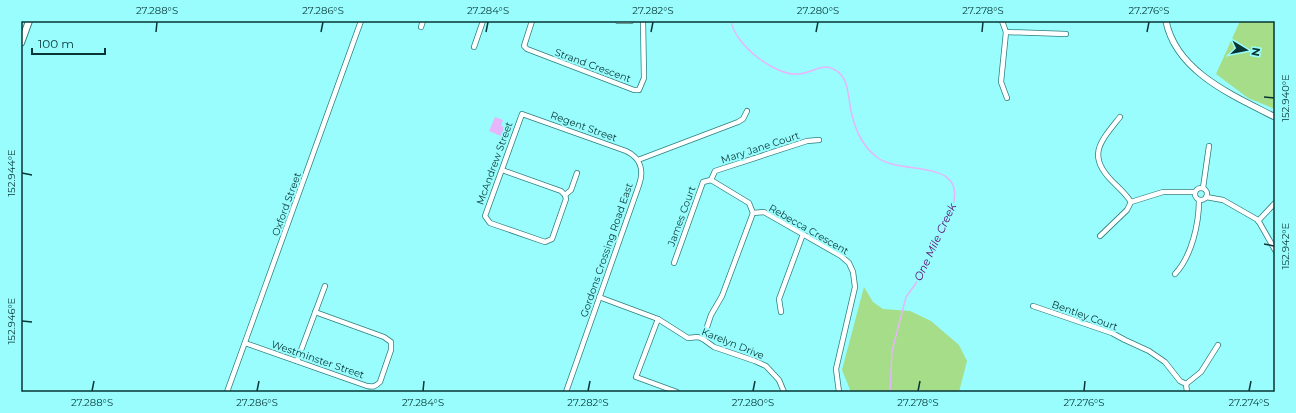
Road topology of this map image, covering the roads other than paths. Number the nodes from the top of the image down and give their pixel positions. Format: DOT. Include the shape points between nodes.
graph roads {
  1 [pos="29,21"];
  2 [pos="361,21"];
  3 [pos="423,21"];
  4 [pos="483,21"];
  5 [pos="532,21"];
  6 [pos="618,21"];
  7 [pos="631,21"];
  8 [pos="643,21"];
  9 [pos="1002,21"];
  10 [pos="1166,21"];
  11 [pos="421,27"];
  12 [pos="1006,32"];
  13 [pos="1066,34"];
  14 [pos="21,43"];
  15 [pos="474,47"];
  16 [pos="1007,98"];
  17 [pos="747,112"];
  18 [pos="522,114"];
  19 [pos="1120,117"];
  20 [pos="1275,117"];
  21 [pos="819,140"];
  22 [pos="1209,146"];
  23 [pos="638,160"];
  24 [pos="502,170"];
  25 [pos="577,173"];
  26 [pos="711,180"];
  27 [pos="1203,188"];
  28 [pos="1195,192"];
  29 [pos="565,195"];
  30 [pos="1206,196"];
  31 [pos="1199,200"];
  32 [pos="1131,202"];
  33 [pos="1275,203"];
  34 [pos="754,213"];
  35 [pos="1258,221"];
  36 [pos="803,234"];
  37 [pos="1100,236"];
  38 [pos="1275,250"];
  39 [pos="674,263"];
  40 [pos="1175,274"];
  41 [pos="325,286"];
  42 [pos="599,297"];
  43 [pos="1033,306"];
  44 [pos="315,312"];
  45 [pos="780,312"];
  46 [pos="658,319"];
  47 [pos="703,339"];
  48 [pos="245,343"];
  49 [pos="1218,345"];
  50 [pos="297,361"];
  51 [pos="1186,384"];
  52 [pos="227,392"];
  53 [pos="566,392"];
  54 [pos="677,392"];
  55 [pos="784,392"];
  56 [pos="839,392"];
  57 [pos="1188,392"];
  1 -- 14 [label="main road"];
  2 -- 48 [label="street, Oxford Street"];
  3 -- 11 [label="street"];
  4 -- 15 [label="street"];
  5 -- 8 [label="street, Strand Crescent" via="524,46 527,49 638,90 644,78"];
  6 -- 7 [label="street"];
  9 -- 12 [label="street"];
  10 -- 20 [label="street" via="1181,51 1211,82"];
  12 -- 13 [label="street"];
  12 -- 16 [label="street" via="1001,82"];
  17 -- 23 [label="street" via="738,122"];
  18 -- 23 [label="street, Regent Street" via="626,151"];
  18 -- 24 [label="street, McAndrew Street"];
  19 -- 32 [label="street" via="1100,144 1098,160 1104,172"];
  21 -- 26 [label="street, Mary Jane Court" via="807,141 715,171"];
  22 -- 27 [label="street"];
  23 -- 42 [label="street, Gordons Crossing Road East" via="640,180"];
  24 -- 29 [label="street" via="561,191"];
  24 -- 29 [label="street, McAndrew Street" via="485,214 486,220 490,223 548,242 552,239 566,199"];
  25 -- 29 [label="street" via="571,190"];
  26 -- 34 [label="street, Rebecca Crescent" via="749,203"];
  26 -- 39 [label="street, James Court" via="703,182"];
  27 -- 28 [label="street"];
  27 -- 30 [label="street"];
  28 -- 31 [label="street"];
  28 -- 32 [label="street" via="1163,192"];
  30 -- 31 [label="street"];
  30 -- 35 [label="street" via="1223,200"];
  31 -- 40 [label="street" via="1191,243 1184,263"];
  32 -- 37 [label="street" via="1127,210"];
  33 -- 35 [label="street"];
  34 -- 36 [label="street, Rebecca Crescent" via="764,212"];
  34 -- 47 [label="street"];
  35 -- 38 [label="street"];
  36 -- 45 [label="street" via="779,299"];
  36 -- 56 [label="street, Rebecca Crescent" via="841,256 849,263 853,272 855,287 836,369"];
  41 -- 44 [label="street"];
  42 -- 46 [label="street, Karelyn Drive"];
  42 -- 53 [label="street, Gordons Crossing Road East"];
  43 -- 51 [label="street, Bentley Court" via="1112,333 1144,348 1165,362"];
  44 -- 50 [label="street"];
  44 -- 50 [label="street, Westminster Street" via="384,337 390,342 391,350 380,382 374,387 367,386"];
  46 -- 47 [label="street, Karelyn Drive" via="688,338"];
  46 -- 54 [label="street" via="636,377"];
  47 -- 55 [label="street, Karelyn Drive" via="714,347 766,366 779,380"];
  48 -- 50 [label="street, Westminster Street"];
  48 -- 52 [label="street, Oxford Street"];
  49 -- 51 [label="street" via="1202,372"];
  51 -- 57 [label="street"];
}
